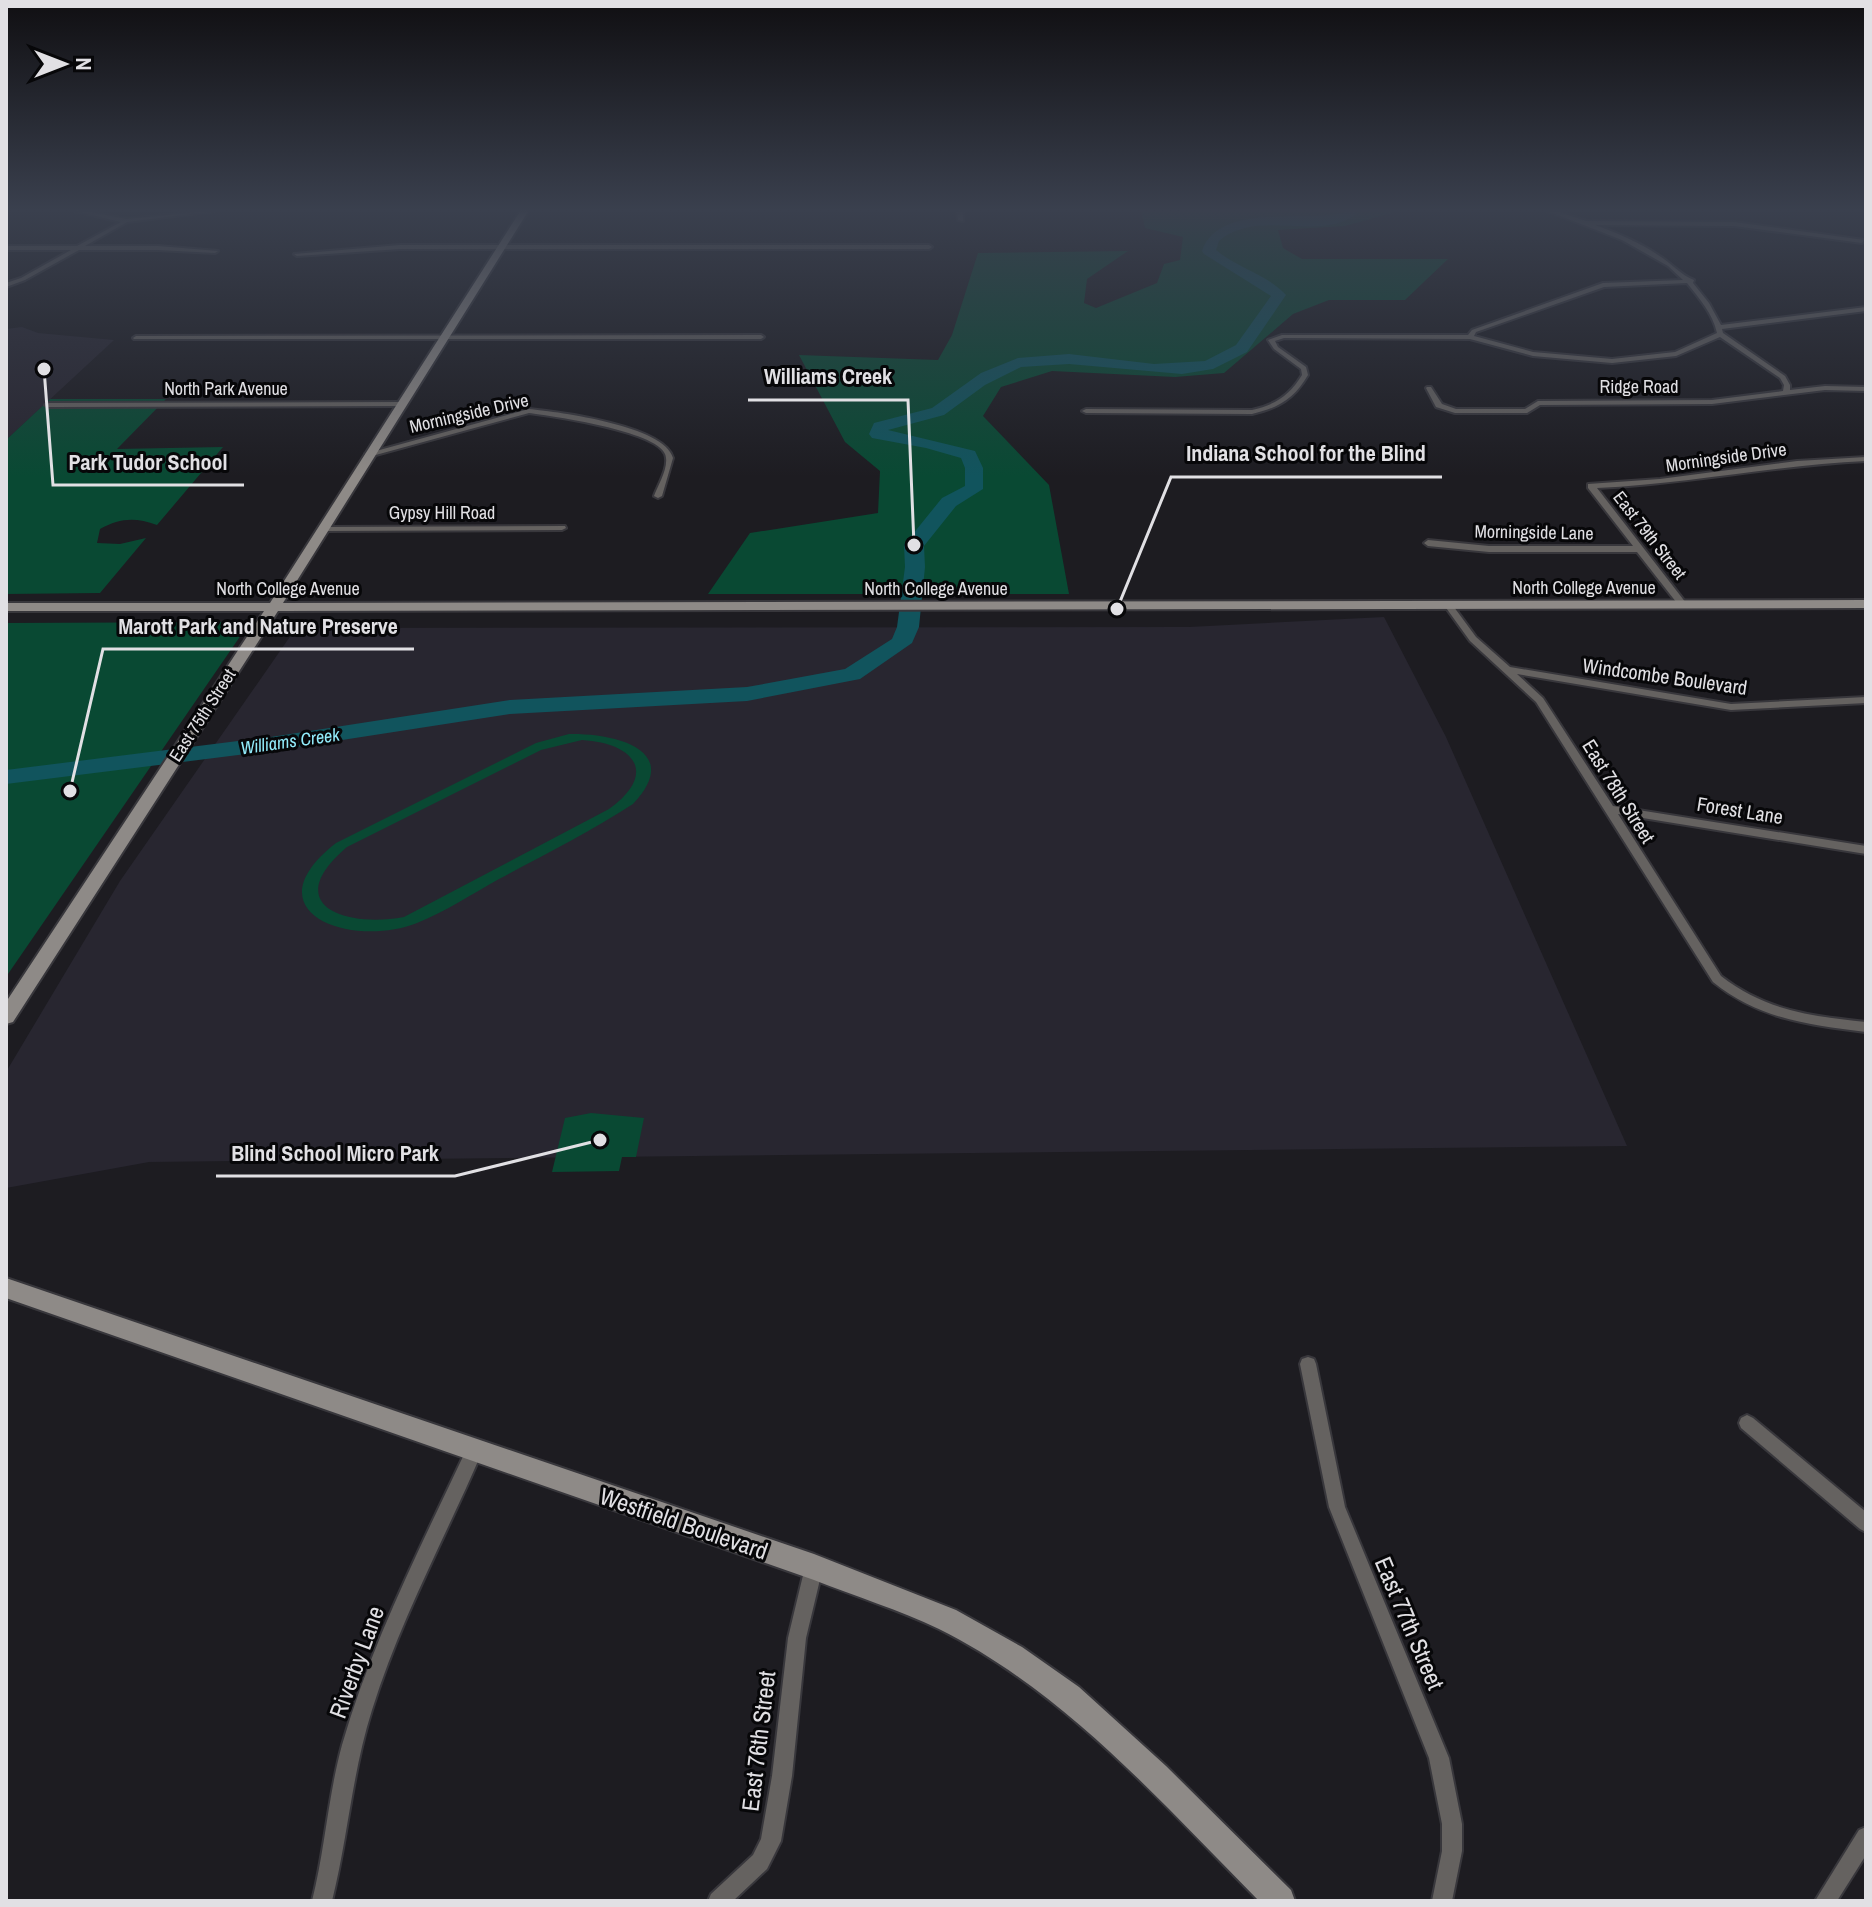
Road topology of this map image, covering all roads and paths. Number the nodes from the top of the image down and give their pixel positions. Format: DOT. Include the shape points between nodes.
graph roads {
  1 [pos="469,299"];
  2 [pos="1564,299"];
  3 [pos="1705,299"];
  4 [pos="1866,309"];
  5 [pos="1720,330"];
  6 [pos="446,337"];
  7 [pos="761,337"];
  8 [pos="1470,337"];
  9 [pos="136,338"];
  10 [pos="1783,377"];
  11 [pos="1429,388"];
  12 [pos="1825,388"];
  13 [pos="1866,389"];
  14 [pos="1786,393"];
  15 [pos="402,404"];
  16 [pos="49,405"];
  17 [pos="1086,411"];
  18 [pos="369,454"];
  19 [pos="1866,459"];
  20 [pos="1591,486"];
  21 [pos="658,496"];
  22 [pos="562,528"];
  23 [pos="322,529"];
  24 [pos="1428,543"];
  25 [pos="1640,549"];
  26 [pos="1866,604"];
  27 [pos="1448,605"];
  28 [pos="1683,605"];
  29 [pos="274,606"];
  30 [pos="6,607"];
  31 [pos="1507,669"];
  32 [pos="1866,700"];
  33 [pos="1608,809"];
  34 [pos="1866,850"];
  35 [pos="6,1017"];
  36 [pos="1866,1027"];
  37 [pos="6,1288"];
  38 [pos="1308,1364"];
  39 [pos="1747,1423"];
  40 [pos="474,1452"];
  41 [pos="1866,1523"];
  42 [pos="814,1567"];
  43 [pos="1866,1837"];
  44 [pos="322,1901"];
  45 [pos="718,1901"];
  46 [pos="1280,1901"];
  47 [pos="1442,1901"];
  48 [pos="1825,1901"];
  1 -- 6 [label="street, East 75th Street"];
  2 -- 8 [label="street" via="1474,331"];
  3 -- 5 [label="street"];
  4 -- 5 [label="street"];
  5 -- 8 [label="street" via="1672,355 1617,361 1543,356"];
  5 -- 10 [label="street"];
  6 -- 7 [label="street"];
  6 -- 9 [label="street"];
  6 -- 15 [label="street, East 75th Street"];
  8 -- 17 [label="street" via="1284,336 1271,340 1304,368 1305,375 1288,400 1275,407 1252,412"];
  10 -- 12 [label="street"];
  10 -- 14 [label="street"];
  11 -- 14 [label="street, Ridge Road" via="1439,405 1455,411 1528,411 1538,403 1720,401"];
  12 -- 13 [label="street, Ridge Road"];
  12 -- 14 [label="street, Ridge Road"];
  15 -- 16 [label="street, North Park Avenue"];
  15 -- 18 [label="street, East 75th Street"];
  18 -- 21 [label="street, Morningside Drive" via="529,411 554,413 645,436 664,446 669,459"];
  18 -- 23 [label="street, East 75th Street"];
  19 -- 20 [label="street, Morningside Drive"];
  20 -- 25 [label="street, East 79th Street"];
  22 -- 23 [label="street, Gypsy Hill Road"];
  23 -- 29 [label="street, East 75th Street"];
  24 -- 25 [label="street, Morningside Lane" via="1489,549"];
  25 -- 28 [label="street, East 79th Street"];
  26 -- 28 [label="street, North College Avenue"];
  27 -- 28 [label="street, North College Avenue"];
  27 -- 29 [label="street, North College Avenue"];
  27 -- 31 [label="street, East 78th Street" via="1473,639"];
  29 -- 30 [label="street, North College Avenue"];
  29 -- 35 [label="street, East 75th Street"];
  31 -- 32 [label="street, Windcombe Boulevard" via="1731,707"];
  31 -- 33 [label="street, East 78th Street" via="1540,700"];
  33 -- 34 [label="street, Forest Lane"];
  33 -- 36 [label="street, East 78th Street" via="1710,971 1731,991 1779,1014"];
  37 -- 40 [label="street, Westfield Boulevard"];
  38 -- 47 [label="street, East 77th Street" via="1337,1507 1439,1758 1452,1824"];
  39 -- 41 [label="street"];
  40 -- 42 [label="street, Westfield Boulevard"];
  40 -- 44 [label="street, Riverby Lane" via="371,1684 351,1748"];
  42 -- 45 [label="street, East 76th Street" via="797,1638 771,1841 760,1862"];
  42 -- 46 [label="street, Westfield Boulevard" via="947,1619 1051,1683 1156,1776"];
  43 -- 48 [label="street"];
}
